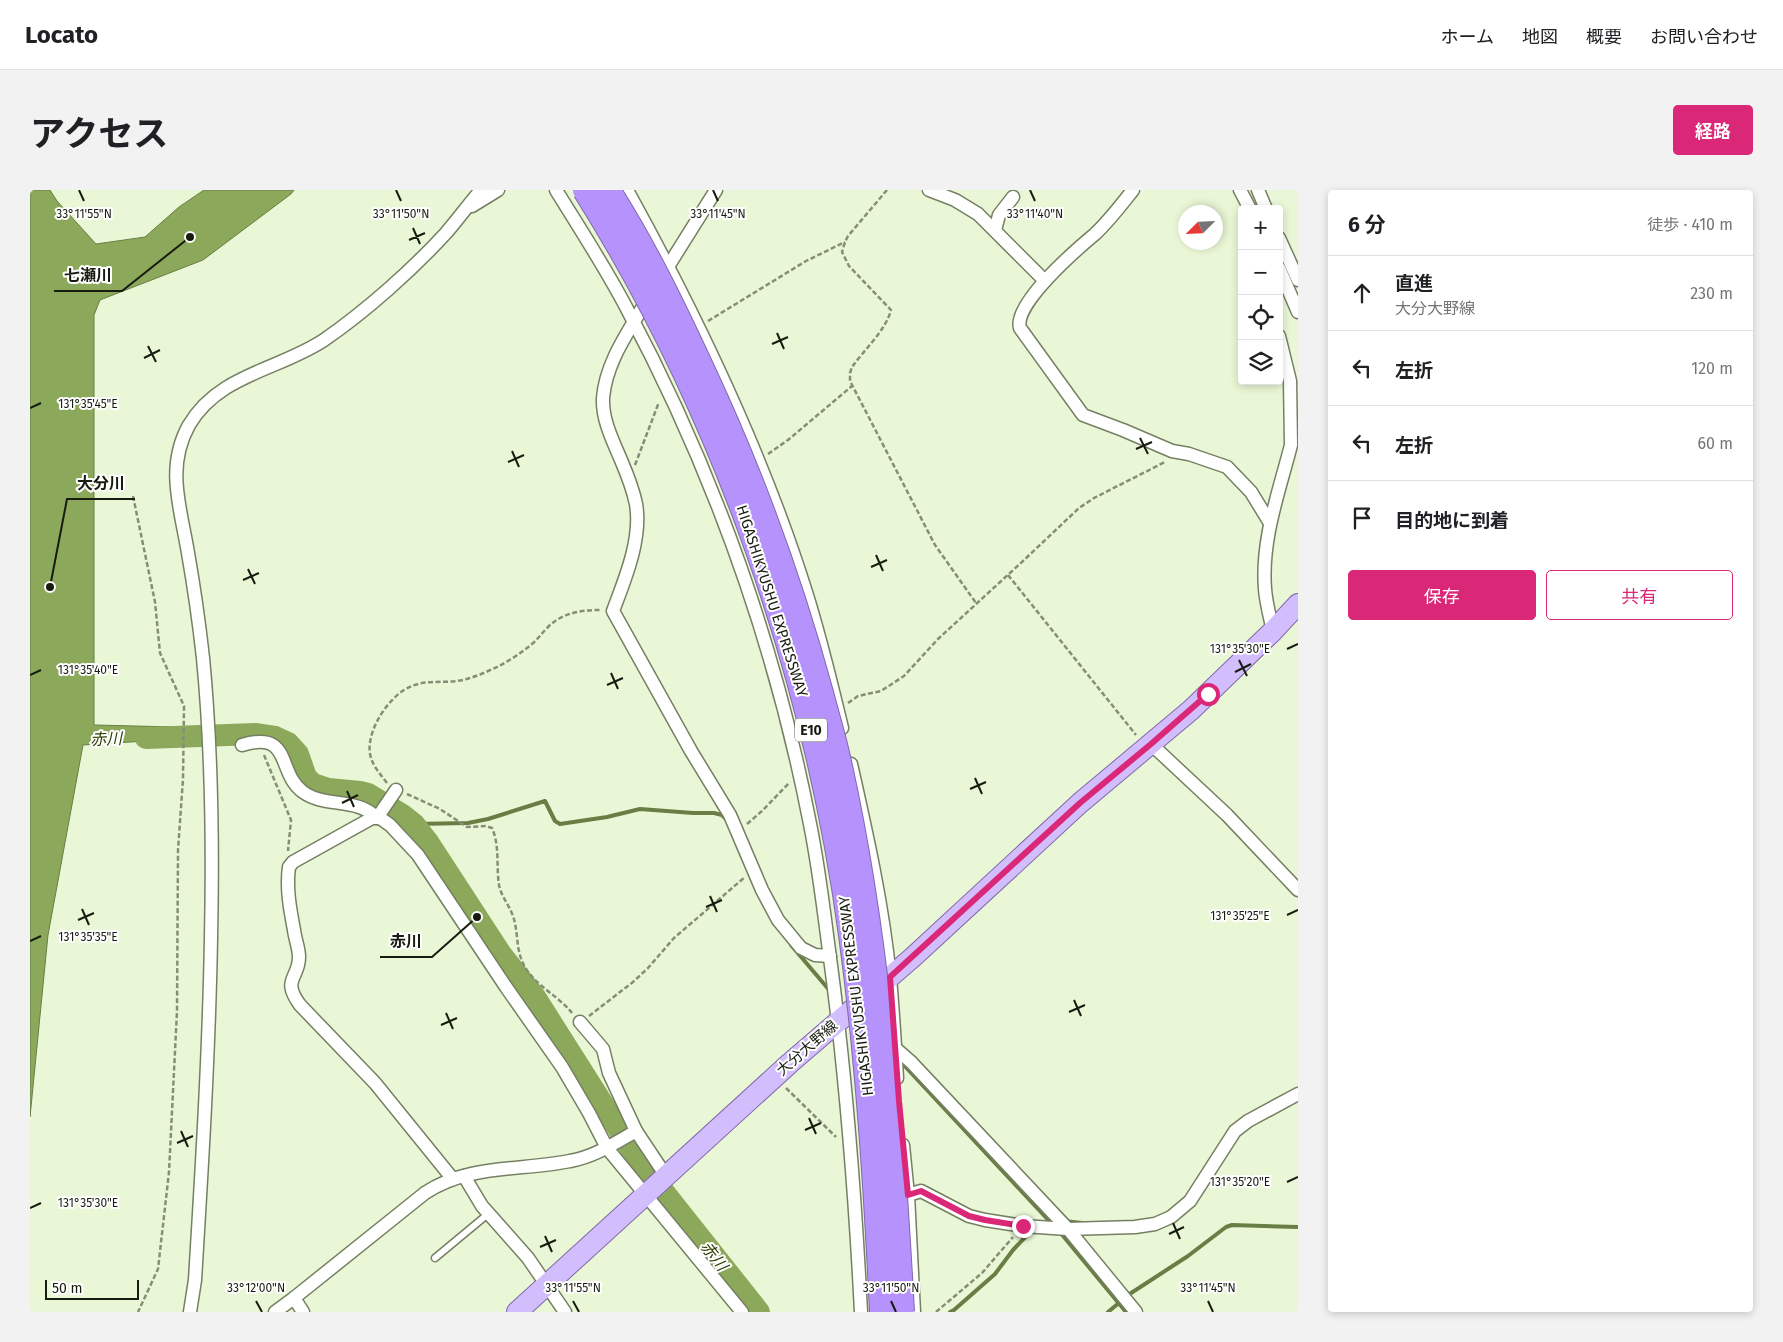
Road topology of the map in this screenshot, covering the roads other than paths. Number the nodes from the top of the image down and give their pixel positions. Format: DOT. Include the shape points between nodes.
graph roads {
  1 [pos="481,190"];
  2 [pos="498,190"];
  3 [pos="556,190"];
  4 [pos="586,190"];
  5 [pos="608,190"];
  6 [pos="615,190"];
  7 [pos="627,190"];
  8 [pos="716,190"];
  9 [pos="929,190"];
  10 [pos="1133,190"];
  11 [pos="1240,190"];
  12 [pos="1258,190"];
  13 [pos="1013,197"];
  14 [pos="1248,205"];
  15 [pos="1264,205"];
  16 [pos="463,212"];
  17 [pos="995,230"];
  18 [pos="1283,247"];
  19 [pos="664,274"];
  20 [pos="1283,277"];
  21 [pos="1298,280"];
  22 [pos="1045,281"];
  23 [pos="1298,312"];
  24 [pos="634,323"];
  25 [pos="1280,340"];
  26 [pos="1270,523"];
  27 [pos="1298,604"];
  28 [pos="1273,631"];
  29 [pos="242,745"];
  30 [pos="1149,746"];
  31 [pos="396,790"];
  32 [pos="377,818"];
  33 [pos="1298,890"];
  34 [pos="830,956"];
  35 [pos="890,977"];
  36 [pos="839,1021"];
  37 [pos="580,1022"];
  38 [pos="895,1048"];
  39 [pos="1298,1094"];
  40 [pos="636,1130"];
  41 [pos="607,1148"];
  42 [pos="666,1176"];
  43 [pos="458,1177"];
  44 [pos="646,1194"];
  45 [pos="908,1195"];
  46 [pos="488,1214"];
  47 [pos="1068,1229"];
  48 [pos="435,1258"];
  49 [pos="547,1284"];
  50 [pos="294,1298"];
  51 [pos="190,1312"];
  52 [pos="275,1312"];
  53 [pos="303,1312"];
  54 [pos="517,1312"];
  55 [pos="565,1312"];
  56 [pos="742,1312"];
  57 [pos="861,1312"];
  58 [pos="882,1312"];
  59 [pos="902,1312"];
  60 [pos="914,1312"];
  61 [pos="1136,1312"];
  1 -- 16 [label="street"];
  2 -- 16 [label="street"];
  3 -- 24 [label="street" via="603,264"];
  4 -- 58 [label="highway, HIGASHIKYUSHU EXPRESSWAY / E10, bridge" via="644,291 706,420 768,579 799,677 832,823 851,934 869,1099"];
  5 -- 19 [label="highway, HIGASHIKYUSHU EXPRESSWAY / E10, bridge"];
  6 -- 19 [label="highway, bridge"];
  7 -- 19 [label="street"];
  8 -- 19 [label="street"];
  9 -- 17 [label="street" via="972,210"];
  10 -- 22 [label="street" via="1111,217"];
  11 -- 14 [label="street"];
  12 -- 15 [label="street"];
  13 -- 17 [label="street" via="999,216"];
  16 -- 51 [label="street" via="403,276 323,340 230,384 215,396 190,425 180,447 176,492 192,577 210,745 212,880 208,1047"];
  17 -- 22 [label="street"];
  18 -- 21 [label="street"];
  19 -- 24 [label="street"];
  19 -- 35 [label="street" via="698,327 758,460 807,593 838,708 872,860"];
  19 -- 59 [label="highway, HIGASHIKYUSHU EXPRESSWAY / E10, bridge" via="755,489 784,568 839,760 861,876 880,1018"];
  20 -- 23 [label="street"];
  22 -- 26 [label="street" via="1025,308 1018,324 1079,411 1086,417 1172,451 1192,454 1231,470 1251,492"];
  24 -- 34 [label="street" via="708,481 757,617 810,821"];
  24 -- 34 [label="street" via="612,362 603,400 607,425 636,505 635,535 613,611 730,815 778,920 801,948"];
  25 -- 26 [label="street" via="1290,381 1291,439"];
  26 -- 28 [label="street" via="1264,579"];
  27 -- 28 [label="main road, 大分大野線"];
  28 -- 30 [label="main road, 大分大野線"];
  29 -- 32 [label="street" via="267,742 279,751 294,783 307,794 323,801 363,807"];
  30 -- 33 [label="street" via="1227,815"];
  30 -- 35 [label="main road, 大分大野線" via="1080,803"];
  31 -- 32 [label="street"];
  32 -- 41 [label="street" via="390,825 418,855 562,1067"];
  32 -- 43 [label="street" via="293,862 288,870 289,905 299,958 291,981 294,996"];
  34 -- 36 [label="street"];
  35 -- 36 [label="main road, 大分大野線"];
  35 -- 38 [label="street"];
  36 -- 42 [label="main road, 大分大野線"];
  36 -- 57 [label="street"];
  37 -- 40 [label="street" via="603,1049 608,1073"];
  38 -- 45 [label="street"];
  38 -- 47 [label="street" via="912,1062"];
  39 -- 47 [label="street" via="1235,1130 1196,1194 1171,1217 1146,1226"];
  40 -- 41 [label="street"];
  40 -- 42 [label="street"];
  41 -- 43 [label="street" via="570,1161"];
  41 -- 44 [label="street"];
  42 -- 44 [label="main road, 大分大野線"];
  43 -- 46 [label="street"];
  43 -- 50 [label="street" via="425,1193"];
  44 -- 49 [label="main road, 大分大野線"];
  44 -- 56 [label="street"];
  45 -- 47 [label="street" via="921,1191 969,1216 985,1220"];
  45 -- 60 [label="street"];
  46 -- 48 [label="lane"];
  46 -- 49 [label="street"];
  47 -- 61 [label="street"];
  49 -- 54 [label="main road, 大分大野線"];
  49 -- 55 [label="street"];
  50 -- 52 [label="street"];
  50 -- 53 [label="street"];
}
